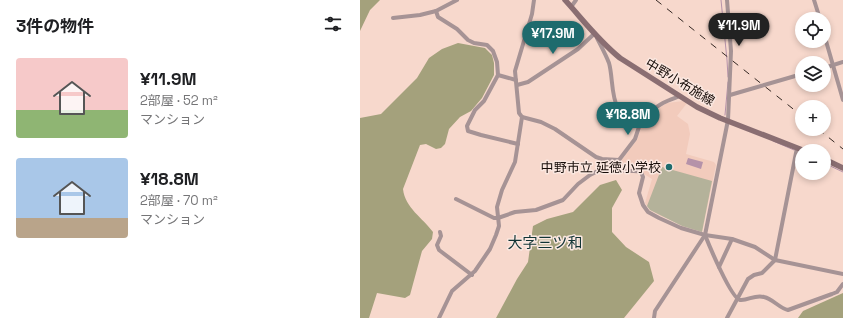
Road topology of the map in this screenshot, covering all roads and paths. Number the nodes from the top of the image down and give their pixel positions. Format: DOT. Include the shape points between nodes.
graph roads {
  1 [pos="457,0"];
  2 [pos="534,0"];
  3 [pos="565,0"];
  4 [pos="576,0"];
  5 [pos="727,0"];
  6 [pos="814,0"];
  7 [pos="571,7"];
  8 [pos="436,11"];
  9 [pos="818,12"];
  10 [pos="392,18"];
  11 [pos="596,36"];
  12 [pos="828,48"];
  13 [pos="843,62"];
  14 [pos="833,65"];
  15 [pos="498,75"];
  16 [pos="795,76"];
  17 [pos="516,80"];
  18 [pos="517,85"];
  19 [pos="730,95"];
  20 [pos="680,96"];
  21 [pos="843,100"];
  22 [pos="643,115"];
  23 [pos="522,117"];
  24 [pos="728,120"];
  25 [pos="518,144"];
  26 [pos="795,147"];
  27 [pos="795,158"];
  28 [pos="618,162"];
  29 [pos="831,162"];
  30 [pos="843,168"];
  31 [pos="456,199"];
  32 [pos="498,218"];
  33 [pos="440,232"];
  34 [pos="705,235"];
  35 [pos="732,239"];
  36 [pos="775,260"];
  37 [pos="719,267"];
  38 [pos="843,274"];
  39 [pos="472,275"];
  40 [pos="843,284"];
  41 [pos="737,298"];
  42 [pos="439,318"];
  43 [pos="654,318"];
  44 [pos="727,318"];
  1 -- 8 [label="street"];
  2 -- 17 [label="street" via="515,71"];
  3 -- 7 [label="main road, 中野小布施線"];
  4 -- 7 [label="street"];
  5 -- 19 [label="street" via="731,51"];
  6 -- 9 [label="street"];
  7 -- 11 [label="main road, 中野小布施線"];
  8 -- 10 [label="street"];
  8 -- 15 [label="street" via="438,17 457,29 468,40 487,45 497,62"];
  11 -- 18 [label="street" via="528,82"];
  11 -- 20 [label="main road, 中野小布施線" via="620,58"];
  11 -- 22 [label="street" via="609,64 617,109 632,116"];
  12 -- 14 [label="street"];
  13 -- 14 [label="street"];
  14 -- 21 [label="street"];
  15 -- 17 [label="street"];
  15 -- 25 [label="street" via="484,101 475,110 467,126 468,131"];
  16 -- 19 [label="street"];
  17 -- 18 [label="street"];
  18 -- 23 [label="street" via="519,113"];
  19 -- 24 [label="street"];
  20 -- 22 [label="street"];
  20 -- 24 [label="main road, 中野小布施線" via="697,108"];
  22 -- 28 [label="street" via="635,139"];
  23 -- 25 [label="street"];
  23 -- 28 [label="street" via="555,129 602,159"];
  24 -- 26 [label="main road, 中野小布施線"];
  24 -- 34 [label="street"];
  25 -- 32 [label="street" via="516,162 499,198"];
  27 -- 36 [label="street"];
  28 -- 32 [label="street" via="590,175 563,200 536,210 515,212"];
  28 -- 34 [label="street" via="620,169 624,171 641,172 643,177 639,193 648,212 681,228"];
  29 -- 30 [label="main road"];
  31 -- 32 [label="street"];
  32 -- 39 [label="street" via="496,235 490,249"];
  33 -- 39 [label="street" via="439,250"];
  34 -- 35 [label="street"];
  34 -- 37 [label="street"];
  34 -- 43 [label="street" via="655,311"];
  35 -- 36 [label="street" via="755,247"];
  35 -- 37 [label="street"];
  36 -- 38 [label="street"];
  36 -- 41 [label="street" via="768,268 748,279"];
  37 -- 41 [label="street" via="727,285"];
  39 -- 42 [label="street" via="452,291"];
  40 -- 41 [label="street" via="837,292 788,310 766,297 740,300"];
  41 -- 44 [label="street"];
}
